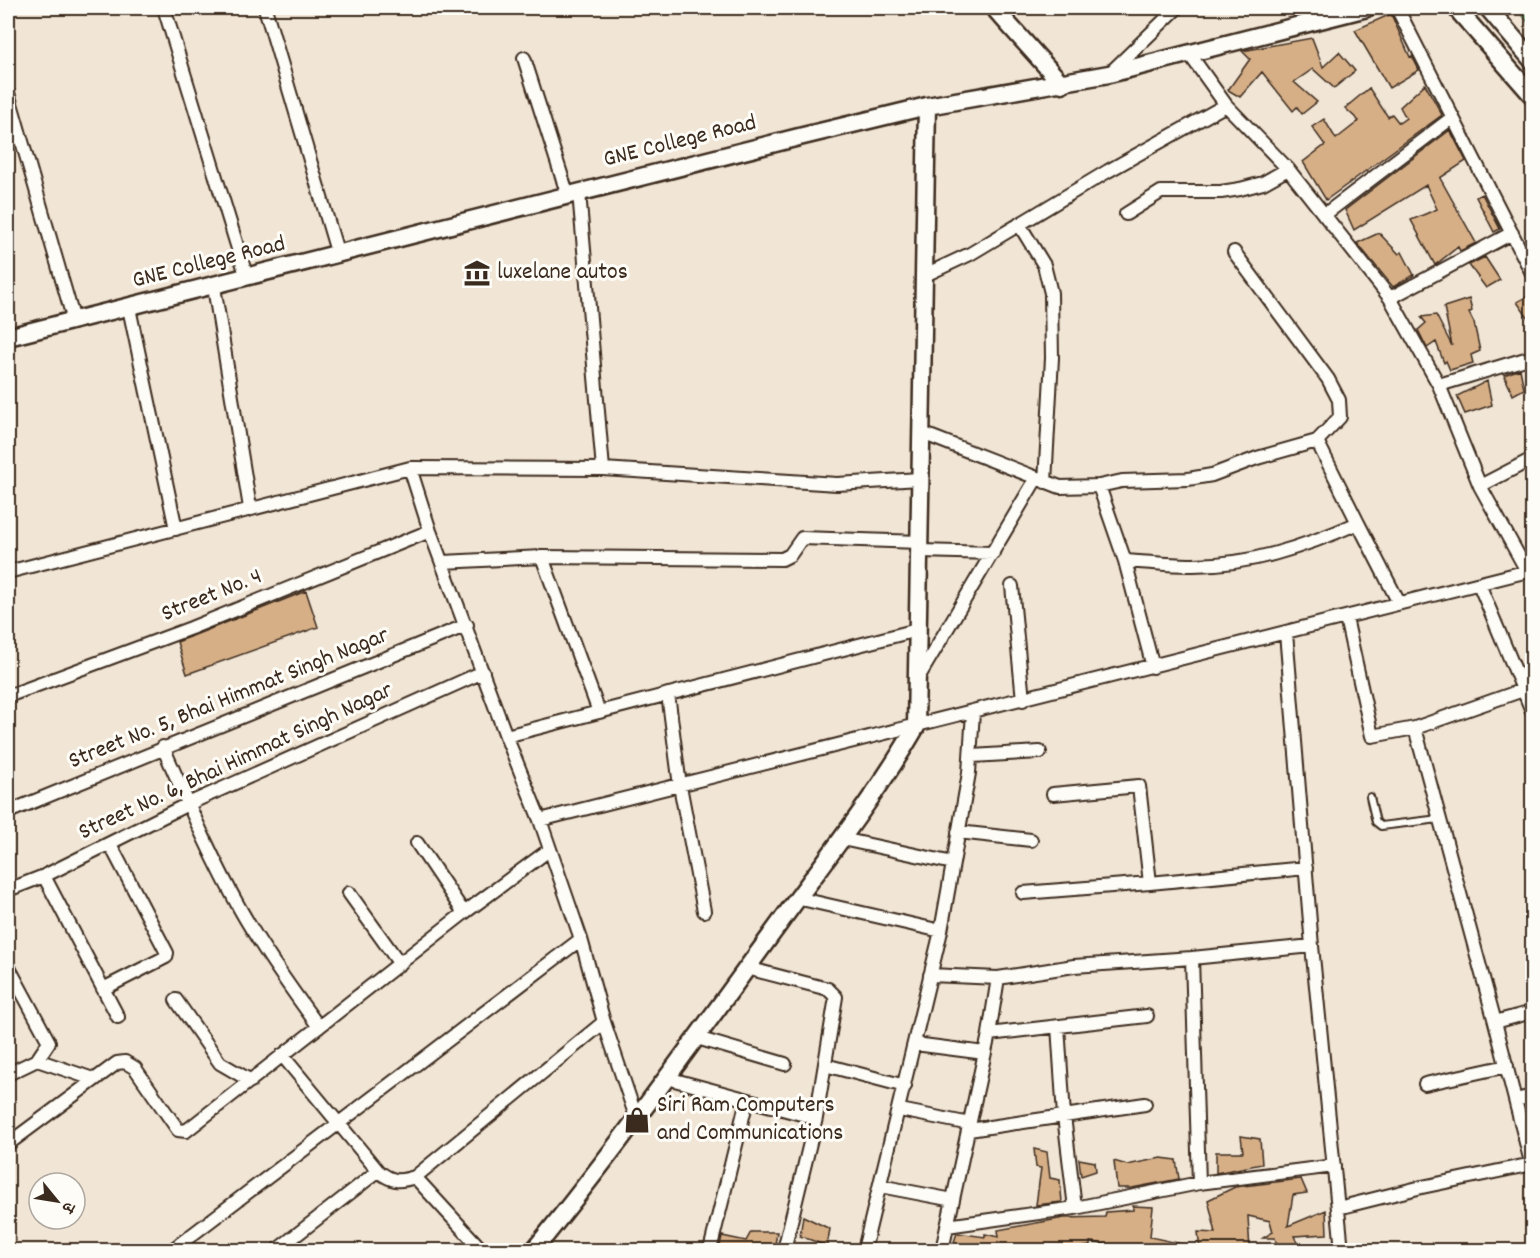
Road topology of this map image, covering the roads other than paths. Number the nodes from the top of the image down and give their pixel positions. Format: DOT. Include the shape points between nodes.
graph roads {
  1 [pos="164,8"];
  2 [pos="265,8"];
  3 [pos="994,8"];
  4 [pos="1177,8"];
  5 [pos="1367,8"];
  6 [pos="1397,8"];
  7 [pos="1456,8"];
  8 [pos="1488,8"];
  9 [pos="1188,52"];
  10 [pos="524,58"];
  11 [pos="1533,60"];
  12 [pos="1109,74"];
  13 [pos="1062,84"];
  14 [pos="8,93"];
  15 [pos="1533,95"];
  16 [pos="1226,105"];
  17 [pos="927,106"];
  18 [pos="1453,117"];
  19 [pos="1288,169"];
  20 [pos="573,194"];
  21 [pos="1126,214"];
  22 [pos="1324,215"];
  23 [pos="1019,224"];
  24 [pos="1512,233"];
  25 [pos="1234,252"];
  26 [pos="338,255"];
  27 [pos="1533,273"];
  28 [pos="925,275"];
  29 [pos="247,278"];
  30 [pos="214,287"];
  31 [pos="1390,298"];
  32 [pos="129,308"];
  33 [pos="74,321"];
  34 [pos="8,337"];
  35 [pos="1533,357"];
  36 [pos="1439,385"];
  37 [pos="922,433"];
  38 [pos="1317,441"];
  39 [pos="1533,459"];
  40 [pos="410,468"];
  41 [pos="603,469"];
  42 [pos="921,478"];
  43 [pos="1041,481"];
  44 [pos="1099,486"];
  45 [pos="1480,486"];
  46 [pos="250,508"];
  47 [pos="1358,523"];
  48 [pos="176,529"];
  49 [pos="430,531"];
  50 [pos="920,546"];
  51 [pos="993,553"];
  52 [pos="542,557"];
  53 [pos="1125,561"];
  54 [pos="442,562"];
  55 [pos="1530,571"];
  56 [pos="8,572"];
  57 [pos="1479,584"];
  58 [pos="1012,586"];
  59 [pos="1399,603"];
  60 [pos="1346,618"];
  61 [pos="467,625"];
  62 [pos="917,630"];
  63 [pos="1286,633"];
  64 [pos="1153,667"];
  65 [pos="483,672"];
  66 [pos="1533,673"];
  67 [pos="918,678"];
  68 [pos="1521,684"];
  69 [pos="668,694"];
  70 [pos="8,696"];
  71 [pos="1023,700"];
  72 [pos="1533,711"];
  73 [pos="599,712"];
  74 [pos="973,712"];
  75 [pos="916,727"];
  76 [pos="1415,728"];
  77 [pos="506,736"];
  78 [pos="164,747"];
  79 [pos="1040,752"];
  80 [pos="972,756"];
  81 [pos="680,786"];
  82 [pos="1053,794"];
  83 [pos="1370,797"];
  84 [pos="188,804"];
  85 [pos="8,812"];
  86 [pos="1440,819"];
  87 [pos="540,820"];
  88 [pos="958,832"];
  89 [pos="842,839"];
  90 [pos="1031,840"];
  91 [pos="417,843"];
  92 [pos="110,844"];
  93 [pos="549,850"];
  94 [pos="954,863"];
  95 [pos="1306,868"];
  96 [pos="44,876"];
  97 [pos="1150,883"];
  98 [pos="8,890"];
  99 [pos="349,893"];
  100 [pos="1023,893"];
  101 [pos="797,898"];
  102 [pos="704,910"];
  103 [pos="464,913"];
  104 [pos="941,931"];
  105 [pos="581,939"];
  106 [pos="1312,946"];
  107 [pos="1192,958"];
  108 [pos="400,964"];
  109 [pos="8,966"];
  110 [pos="747,968"];
  111 [pos="930,975"];
  112 [pos="998,978"];
  113 [pos="103,988"];
  114 [pos="176,1000"];
  115 [pos="1533,1012"];
  116 [pos="1147,1016"];
  117 [pos="118,1017"];
  118 [pos="604,1022"];
  119 [pos="1495,1022"];
  120 [pos="1058,1026"];
  121 [pos="319,1027"];
  122 [pos="989,1034"];
  123 [pos="696,1038"];
  124 [pos="915,1044"];
  125 [pos="985,1053"];
  126 [pos="282,1055"];
  127 [pos="37,1060"];
  128 [pos="785,1064"];
  129 [pos="825,1065"];
  130 [pos="1507,1066"];
  131 [pos="8,1074"];
  132 [pos="667,1078"];
  133 [pos="93,1079"];
  134 [pos="251,1081"];
  135 [pos="1425,1084"];
  136 [pos="905,1086"];
  137 [pos="1533,1096"];
  138 [pos="747,1100"];
  139 [pos="1516,1100"];
  140 [pos="1145,1104"];
  141 [pos="900,1110"];
  142 [pos="1064,1116"];
  143 [pos="816,1118"];
  144 [pos="637,1120"];
  145 [pos="338,1125"];
  146 [pos="969,1127"];
  147 [pos="8,1144"];
  148 [pos="1532,1165"];
  149 [pos="1334,1166"];
  150 [pos="378,1171"];
  151 [pos="415,1177"];
  152 [pos="1199,1184"];
  153 [pos="880,1186"];
  154 [pos="953,1200"];
  155 [pos="1076,1208"];
  156 [pos="1338,1208"];
  157 [pos="948,1226"];
  158 [pos="172,1251"];
  159 [pos="277,1251"];
  160 [pos="482,1251"];
  161 [pos="534,1251"];
  162 [pos="710,1251"];
  163 [pos="784,1251"];
  164 [pos="864,1251"];
  165 [pos="942,1251"];
  166 [pos="1342,1251"];
  1 -- 29 [label="street"];
  2 -- 26 [label="street"];
  3 -- 13 [label="street"];
  4 -- 12 [label="street"];
  5 -- 9 [label="street, GNE College Road"];
  6 -- 18 [label="street"];
  7 -- 15 [label="street"];
  8 -- 11 [label="street"];
  9 -- 12 [label="street, GNE College Road"];
  9 -- 16 [label="street"];
  10 -- 20 [label="street"];
  12 -- 13 [label="street, GNE College Road"];
  13 -- 17 [label="street, GNE College Road"];
  14 -- 33 [label="street"];
  16 -- 19 [label="street"];
  16 -- 23 [label="street"];
  17 -- 20 [label="street, GNE College Road"];
  17 -- 28 [label="street"];
  18 -- 22 [label="street"];
  18 -- 24 [label="street"];
  19 -- 21 [label="street" via="1263,183 1240,189 1161,192"];
  19 -- 22 [label="street"];
  20 -- 26 [label="street, GNE College Road"];
  20 -- 41 [label="street"];
  22 -- 31 [label="street"];
  23 -- 28 [label="street" via="970,254"];
  23 -- 43 [label="street" via="1044,265 1051,293 1052,358"];
  24 -- 27 [label="street"];
  24 -- 31 [label="street"];
  25 -- 38 [label="street" via="1328,379 1339,400 1340,417"];
  26 -- 29 [label="street, GNE College Road"];
  28 -- 37 [label="street"];
  29 -- 30 [label="street, GNE College Road"];
  30 -- 32 [label="street, GNE College Road"];
  30 -- 46 [label="street"];
  31 -- 36 [label="street"];
  32 -- 33 [label="street, GNE College Road"];
  32 -- 48 [label="street"];
  33 -- 34 [label="street, GNE College Road"];
  35 -- 36 [label="street"];
  36 -- 45 [label="street"];
  37 -- 42 [label="street"];
  37 -- 43 [label="street"];
  38 -- 44 [label="street" via="1188,479 1122,481"];
  38 -- 47 [label="street"];
  39 -- 45 [label="street"];
  40 -- 41 [label="street"];
  40 -- 46 [label="street"];
  40 -- 49 [label="street"];
  41 -- 42 [label="street" via="837,484"];
  42 -- 50 [label="street"];
  43 -- 44 [label="street" via="1060,487"];
  43 -- 51 [label="street"];
  44 -- 53 [label="street"];
  45 -- 55 [label="street"];
  46 -- 48 [label="street"];
  47 -- 53 [label="street" via="1272,555 1229,563"];
  47 -- 59 [label="street"];
  48 -- 56 [label="street"];
  49 -- 54 [label="street"];
  49 -- 70 [label="street, Street No. 4" via="191,628"];
  50 -- 51 [label="street"];
  50 -- 52 [label="street" via="802,538 790,555 782,559"];
  50 -- 62 [label="street"];
  51 -- 67 [label="street"];
  52 -- 54 [label="street"];
  52 -- 73 [label="street"];
  53 -- 64 [label="street"];
  54 -- 61 [label="street"];
  55 -- 57 [label="street"];
  57 -- 59 [label="street"];
  57 -- 68 [label="street"];
  58 -- 71 [label="street"];
  59 -- 60 [label="street"];
  60 -- 63 [label="street"];
  60 -- 76 [label="street" via="1369,733 1378,737"];
  61 -- 65 [label="street"];
  61 -- 78 [label="street, Street No. 5, Bhai Himmat Singh Nagar"];
  62 -- 67 [label="street"];
  62 -- 69 [label="street"];
  63 -- 64 [label="street"];
  63 -- 95 [label="street"];
  64 -- 71 [label="street"];
  65 -- 77 [label="street"];
  65 -- 84 [label="street, Street No. 6, Bhai Himmat Singh Nagar"];
  66 -- 68 [label="street"];
  67 -- 75 [label="street"];
  68 -- 72 [label="street"];
  68 -- 76 [label="street"];
  69 -- 73 [label="street"];
  69 -- 81 [label="street"];
  71 -- 74 [label="street"];
  73 -- 77 [label="street"];
  74 -- 75 [label="street"];
  74 -- 80 [label="street"];
  75 -- 81 [label="street" via="859,738"];
  75 -- 89 [label="street"];
  76 -- 86 [label="street"];
  77 -- 87 [label="street"];
  78 -- 84 [label="street"];
  78 -- 85 [label="street, Street No. 5, Bhai Himmat Singh Nagar"];
  79 -- 80 [label="street"];
  80 -- 88 [label="street"];
  81 -- 87 [label="street"];
  81 -- 102 [label="street"];
  82 -- 97 [label="street" via="1139,786"];
  83 -- 86 [label="lane" via="1376,822 1381,826"];
  84 -- 92 [label="street, Street No. 6, Bhai Himmat Singh Nagar"];
  84 -- 121 [label="street" via="244,916"];
  86 -- 119 [label="street"];
  87 -- 93 [label="street"];
  88 -- 90 [label="street"];
  88 -- 94 [label="street"];
  89 -- 94 [label="street"];
  89 -- 101 [label="street"];
  91 -- 103 [label="street"];
  92 -- 96 [label="street, Street No. 6, Bhai Himmat Singh Nagar"];
  92 -- 113 [label="street" via="167,953 166,957"];
  93 -- 103 [label="street"];
  93 -- 105 [label="street"];
  94 -- 104 [label="street"];
  95 -- 97 [label="street"];
  95 -- 106 [label="street"];
  96 -- 98 [label="street, Street No. 6, Bhai Himmat Singh Nagar"];
  96 -- 113 [label="street"];
  97 -- 100 [label="street"];
  99 -- 108 [label="street"];
  101 -- 104 [label="street"];
  101 -- 110 [label="street"];
  103 -- 108 [label="street"];
  104 -- 111 [label="street"];
  105 -- 118 [label="street"];
  105 -- 145 [label="street"];
  106 -- 107 [label="street"];
  106 -- 149 [label="street"];
  107 -- 112 [label="street" via="1074,966"];
  107 -- 152 [label="street"];
  108 -- 121 [label="street"];
  109 -- 127 [label="street" via="49,1038 47,1049"];
  110 -- 123 [label="street"];
  110 -- 129 [label="street" via="834,993 836,1003"];
  111 -- 112 [label="street"];
  111 -- 124 [label="street"];
  112 -- 122 [label="street"];
  113 -- 117 [label="street"];
  114 -- 134 [label="street" via="220,1063"];
  115 -- 119 [label="street"];
  116 -- 120 [label="street"];
  118 -- 144 [label="street"];
  118 -- 151 [label="street"];
  119 -- 130 [label="street"];
  120 -- 122 [label="street"];
  120 -- 142 [label="street"];
  121 -- 126 [label="street"];
  122 -- 125 [label="street"];
  123 -- 128 [label="street"];
  123 -- 132 [label="street"];
  124 -- 125 [label="street"];
  124 -- 136 [label="street"];
  125 -- 146 [label="street"];
  126 -- 134 [label="street"];
  126 -- 145 [label="street"];
  127 -- 131 [label="street"];
  127 -- 133 [label="street"];
  129 -- 136 [label="street"];
  129 -- 143 [label="street"];
  130 -- 135 [label="street"];
  130 -- 139 [label="street"];
  132 -- 138 [label="street"];
  132 -- 144 [label="street"];
  133 -- 134 [label="street" via="117,1062 125,1062 135,1068 178,1130 186,1131"];
  133 -- 147 [label="street"];
  136 -- 141 [label="street"];
  137 -- 139 [label="street"];
  138 -- 143 [label="street"];
  138 -- 162 [label="street"];
  139 -- 148 [label="street"];
  140 -- 142 [label="street"];
  141 -- 146 [label="street"];
  141 -- 153 [label="street"];
  142 -- 146 [label="street"];
  142 -- 155 [label="street"];
  143 -- 163 [label="street"];
  144 -- 161 [label="street"];
  145 -- 150 [label="street"];
  145 -- 158 [label="street"];
  146 -- 154 [label="street"];
  148 -- 156 [label="street"];
  149 -- 152 [label="street"];
  149 -- 156 [label="street"];
  150 -- 151 [label="street" via="399,1182"];
  150 -- 159 [label="street"];
  151 -- 160 [label="street"];
  152 -- 155 [label="street"];
  153 -- 154 [label="street"];
  153 -- 164 [label="street"];
  154 -- 157 [label="street"];
  155 -- 157 [label="street"];
  156 -- 166 [label="street"];
  157 -- 165 [label="street"];
}
